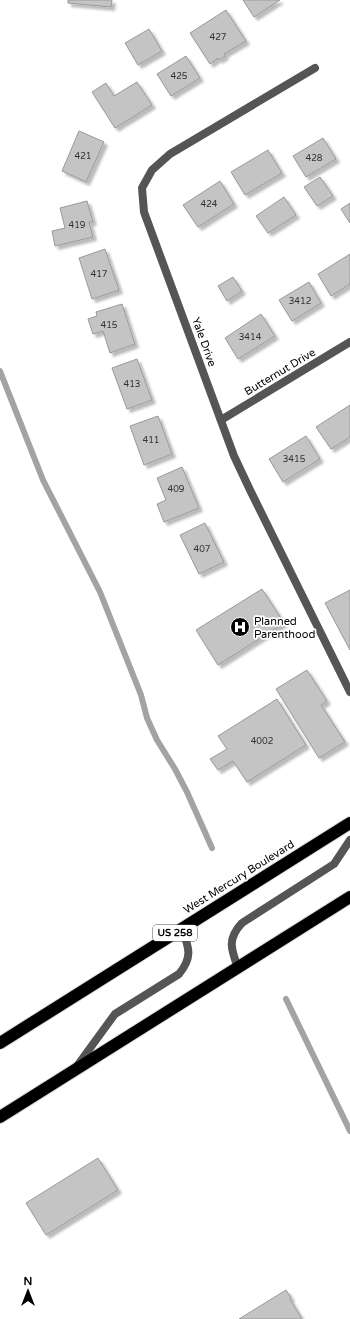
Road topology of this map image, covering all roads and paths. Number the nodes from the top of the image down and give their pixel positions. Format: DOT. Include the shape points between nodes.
graph roads {
  1 [pos="316,68"];
  2 [pos="350,342"];
  3 [pos="221,420"];
  4 [pos="350,692"];
  5 [pos="350,823"];
  6 [pos="350,840"];
  7 [pos="350,897"];
  8 [pos="182,928"];
  9 [pos="238,968"];
  10 [pos="0,1043"];
  11 [pos="74,1070"];
  12 [pos="0,1117"];
  1 -- 3 [label="street, Yale Drive" via="170,154 152,170 142,188 144,212"];
  2 -- 3 [label="street, Butternut Drive"];
  3 -- 4 [label="street, Yale Drive" via="250,490"];
  5 -- 8 [label="highway, West Mercury Boulevard / US 258"];
  6 -- 9 [label="street" via="334,864 242,923 231,941"];
  7 -- 9 [label="highway"];
  8 -- 10 [label="highway, West Mercury Boulevard / US 258"];
  8 -- 11 [label="street" via="189,948 186,965 179,974 115,1014"];
  9 -- 11 [label="highway"];
  11 -- 12 [label="highway"];
}
